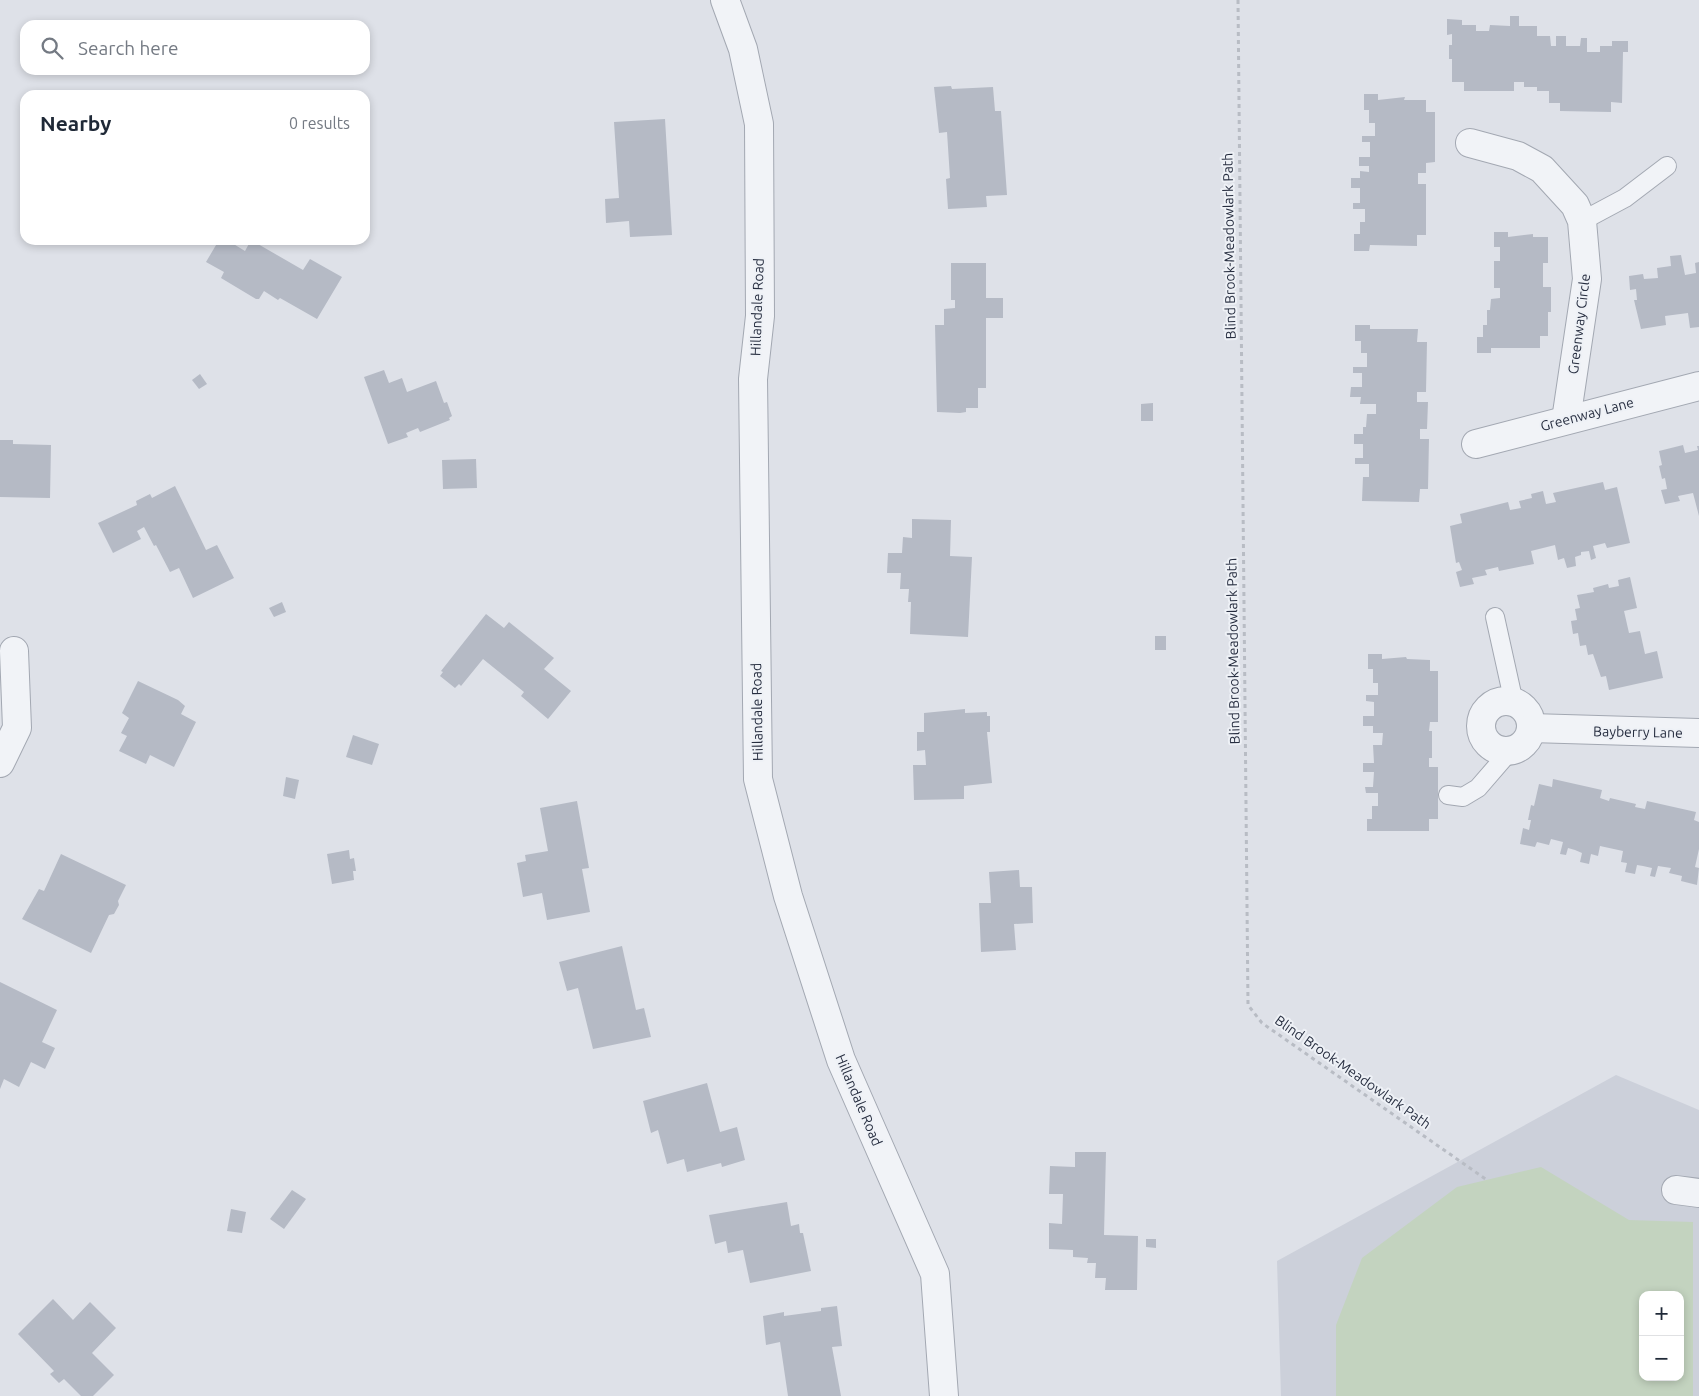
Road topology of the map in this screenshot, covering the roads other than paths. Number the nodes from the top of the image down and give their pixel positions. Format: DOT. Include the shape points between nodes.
graph roads {
  1 [pos="725,0"];
  2 [pos="1470,143"];
  3 [pos="1667,166"];
  4 [pos="1582,221"];
  5 [pos="1699,386"];
  6 [pos="1566,420"];
  7 [pos="1476,444"];
  8 [pos="1494,617"];
  9 [pos="14,651"];
  10 [pos="1514,703"];
  11 [pos="1531,728"];
  12 [pos="1699,733"];
  13 [pos="1510,751"];
  14 [pos="0,763"];
  15 [pos="1448,795"];
  16 [pos="944,1396"];
  1 -- 16 [label="street, Hillandale Road" via="743,49 759,124 760,316 753,379 758,779 788,896 841,1060 935,1274"];
  2 -- 4 [label="street, Greenway Circle" via="1518,156 1542,169 1575,205"];
  3 -- 4 [label="lane" via="1626,198"];
  4 -- 6 [label="street, Greenway Circle" via="1587,279"];
  5 -- 6 [label="street, Greenway Lane"];
  6 -- 7 [label="street, Greenway Lane"];
  8 -- 10 [label="lane"];
  9 -- 14 [label="street" via="16,728"];
  10 -- 11 [label="street" via="1527,713"];
  10 -- 13 [label="street" via="1506,701 1491,706 1482,720 1487,743 1502,751"];
  11 -- 12 [label="street, Bayberry Lane"];
  11 -- 13 [label="street" via="1524,743"];
  13 -- 15 [label="lane" via="1478,788 1463,797"];
}
